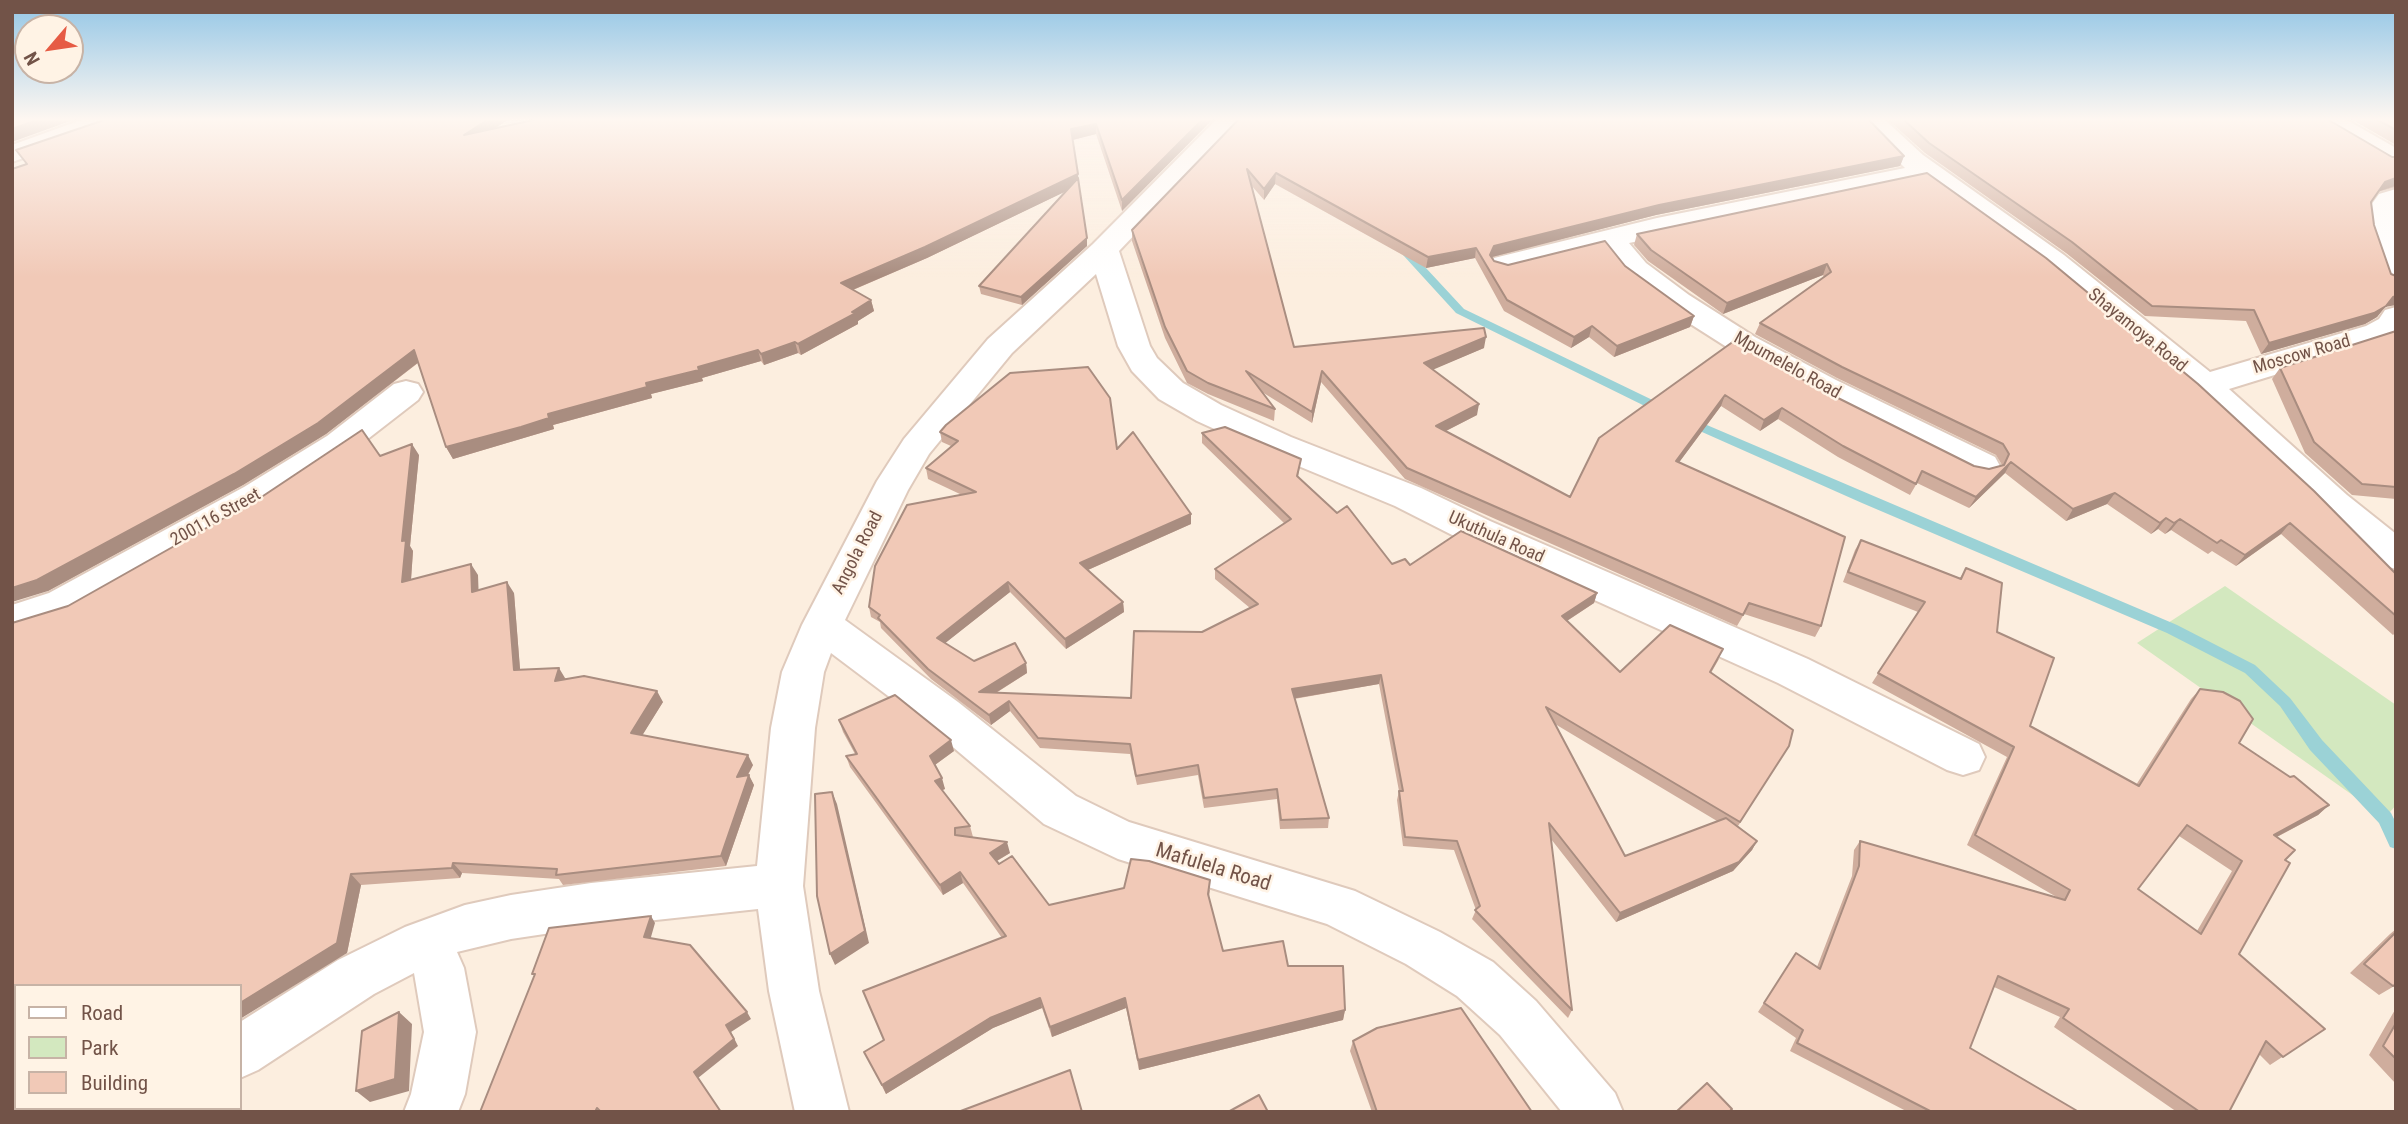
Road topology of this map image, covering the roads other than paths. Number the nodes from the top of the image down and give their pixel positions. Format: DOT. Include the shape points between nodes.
graph roads {
  1 [pos="1178,171"];
  2 [pos="1928,172"];
  3 [pos="2396,197"];
  4 [pos="1611,240"];
  5 [pos="1104,250"];
  6 [pos="1505,264"];
  7 [pos="2396,277"];
  8 [pos="2389,334"];
  9 [pos="2204,385"];
  10 [pos="406,392"];
  11 [pos="1982,466"];
  12 [pos="2396,555"];
  13 [pos="12,621"];
  14 [pos="822,625"];
  15 [pos="1963,757"];
  16 [pos="779,886"];
  17 [pos="422,943"];
  18 [pos="242,1051"];
  19 [pos="430,1112"];
  20 [pos="822,1112"];
  21 [pos="1596,1112"];
  1 -- 5 [label="street, Angola Road"];
  2 -- 4 [label="street"];
  2 -- 9 [label="street, Shayamoya Road" via="2053,261"];
  3 -- 7 [label="street" via="2380,212"];
  4 -- 6 [label="street"];
  4 -- 11 [label="street, Mpumelelo Road" via="1635,268 1678,302 1744,344"];
  5 -- 14 [label="street, Angola Road" via="1000,346 916,447"];
  5 -- 15 [label="street, Ukuthula Road" via="1134,346 1144,364 1180,396 1279,445 1408,497 1793,671"];
  8 -- 9 [label="street, Moscow Road"];
  9 -- 12 [label="street, Shayamoya Road"];
  10 -- 13 [label="street, 200116 Street" via="339,444 257,496 63,604"];
  14 -- 16 [label="street, Angola Road" via="803,672 793,728"];
  14 -- 21 [label="street, Mafulela Road" via="943,714 1060,810 1118,839 1338,906 1475,979 1518,1018"];
  16 -- 17 [label="street" via="511,917"];
  16 -- 20 [label="street, Angola Road" via="794,991"];
  17 -- 18 [label="street" via="356,977"];
  17 -- 19 [label="street" via="439,968 450,1032"];
}
